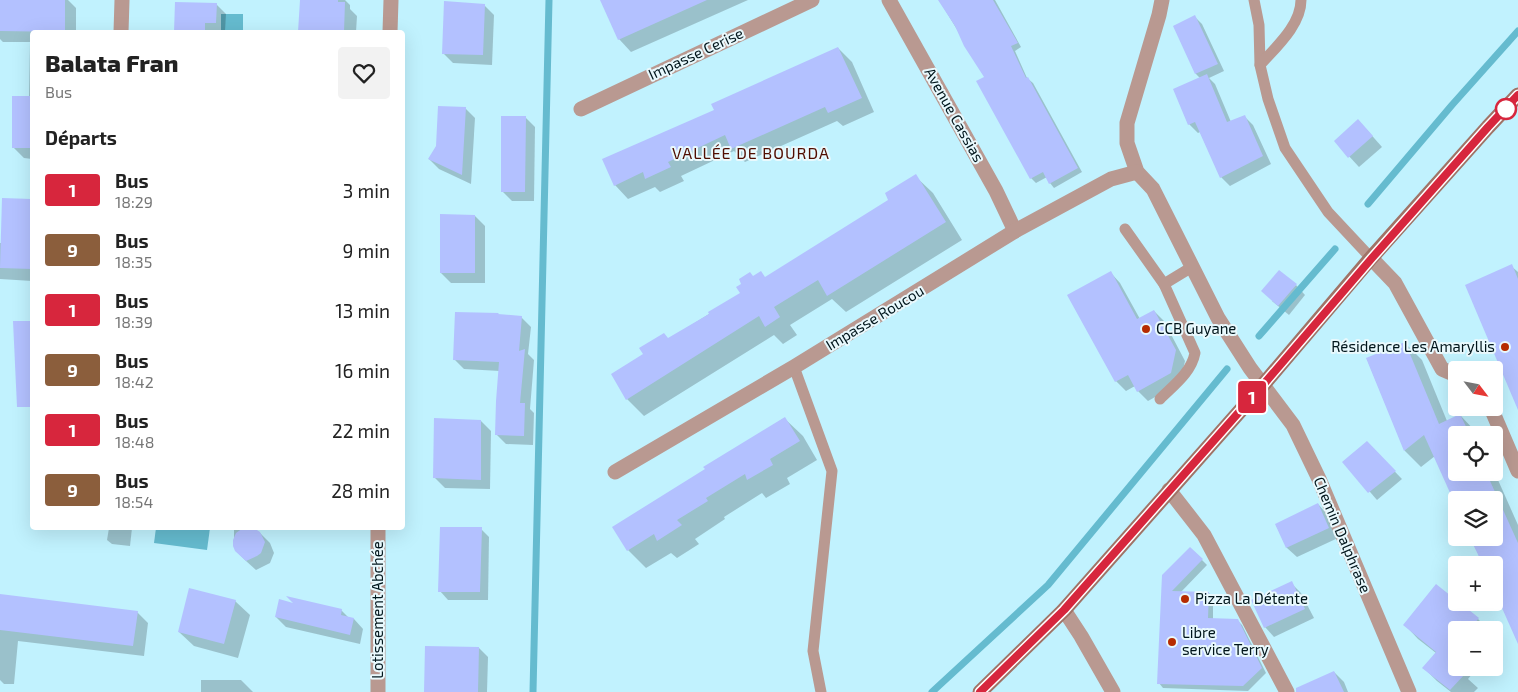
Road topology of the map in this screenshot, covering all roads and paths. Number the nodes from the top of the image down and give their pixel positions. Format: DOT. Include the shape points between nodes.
graph roads {
  1 [pos="122,0"];
  2 [pos="390,0"];
  3 [pos="812,0"];
  4 [pos="889,0"];
  5 [pos="1162,0"];
  6 [pos="1254,0"];
  7 [pos="1300,0"];
  8 [pos="121,30"];
  9 [pos="390,30"];
  10 [pos="1260,65"];
  11 [pos="1518,95"];
  12 [pos="581,108"];
  13 [pos="1137,172"];
  14 [pos="1125,229"];
  15 [pos="1015,231"];
  16 [pos="1372,258"];
  17 [pos="1192,267"];
  18 [pos="1164,284"];
  19 [pos="794,367"];
  20 [pos="1448,372"];
  21 [pos="1263,385"];
  22 [pos="1160,399"];
  23 [pos="1494,416"];
  24 [pos="1518,471"];
  25 [pos="615,472"];
  26 [pos="1169,490"];
  27 [pos="378,530"];
  28 [pos="1064,610"];
  29 [pos="378,692"];
  30 [pos="822,692"];
  31 [pos="980,692"];
  32 [pos="1113,692"];
  33 [pos="1287,692"];
  34 [pos="1409,692"];
  1 -- 8 [label="street"];
  2 -- 9 [label="street"];
  3 -- 12 [label="street, Impasse Cerise"];
  4 -- 15 [label="street, Avenue Cassias" via="996,190"];
  5 -- 13 [label="street" via="1127,123 1128,143"];
  6 -- 10 [label="lane" via="1260,25"];
  7 -- 10 [label="lane" via="1301,10 1285,38"];
  10 -- 16 [label="lane" via="1285,148 1328,212"];
  11 -- 16 [label="main road"];
  13 -- 15 [label="street, Impasse Roucou" via="1111,179"];
  13 -- 17 [label="street, Chemin Dalphrase" via="1153,189"];
  14 -- 18 [label="lane"];
  15 -- 19 [label="street, Impasse Roucou"];
  16 -- 20 [label="street" via="1394,283 1442,369"];
  16 -- 21 [label="main road"];
  17 -- 18 [label="lane"];
  17 -- 21 [label="street, Chemin Dalphrase" via="1218,318"];
  18 -- 22 [label="lane" via="1195,353 1183,377"];
  19 -- 25 [label="street, Impasse Roucou"];
  19 -- 30 [label="lane" via="832,471 813,651"];
  21 -- 26 [label="main road"];
  21 -- 34 [label="street, Chemin Dalphrase" via="1293,425 1319,479"];
  23 -- 24 [label="street"];
  26 -- 28 [label="main road"];
  26 -- 33 [label="street" via="1204,535"];
  27 -- 29 [label="street, Lotissement Abchée"];
  28 -- 31 [label="main road"];
  28 -- 32 [label="street"];
}
